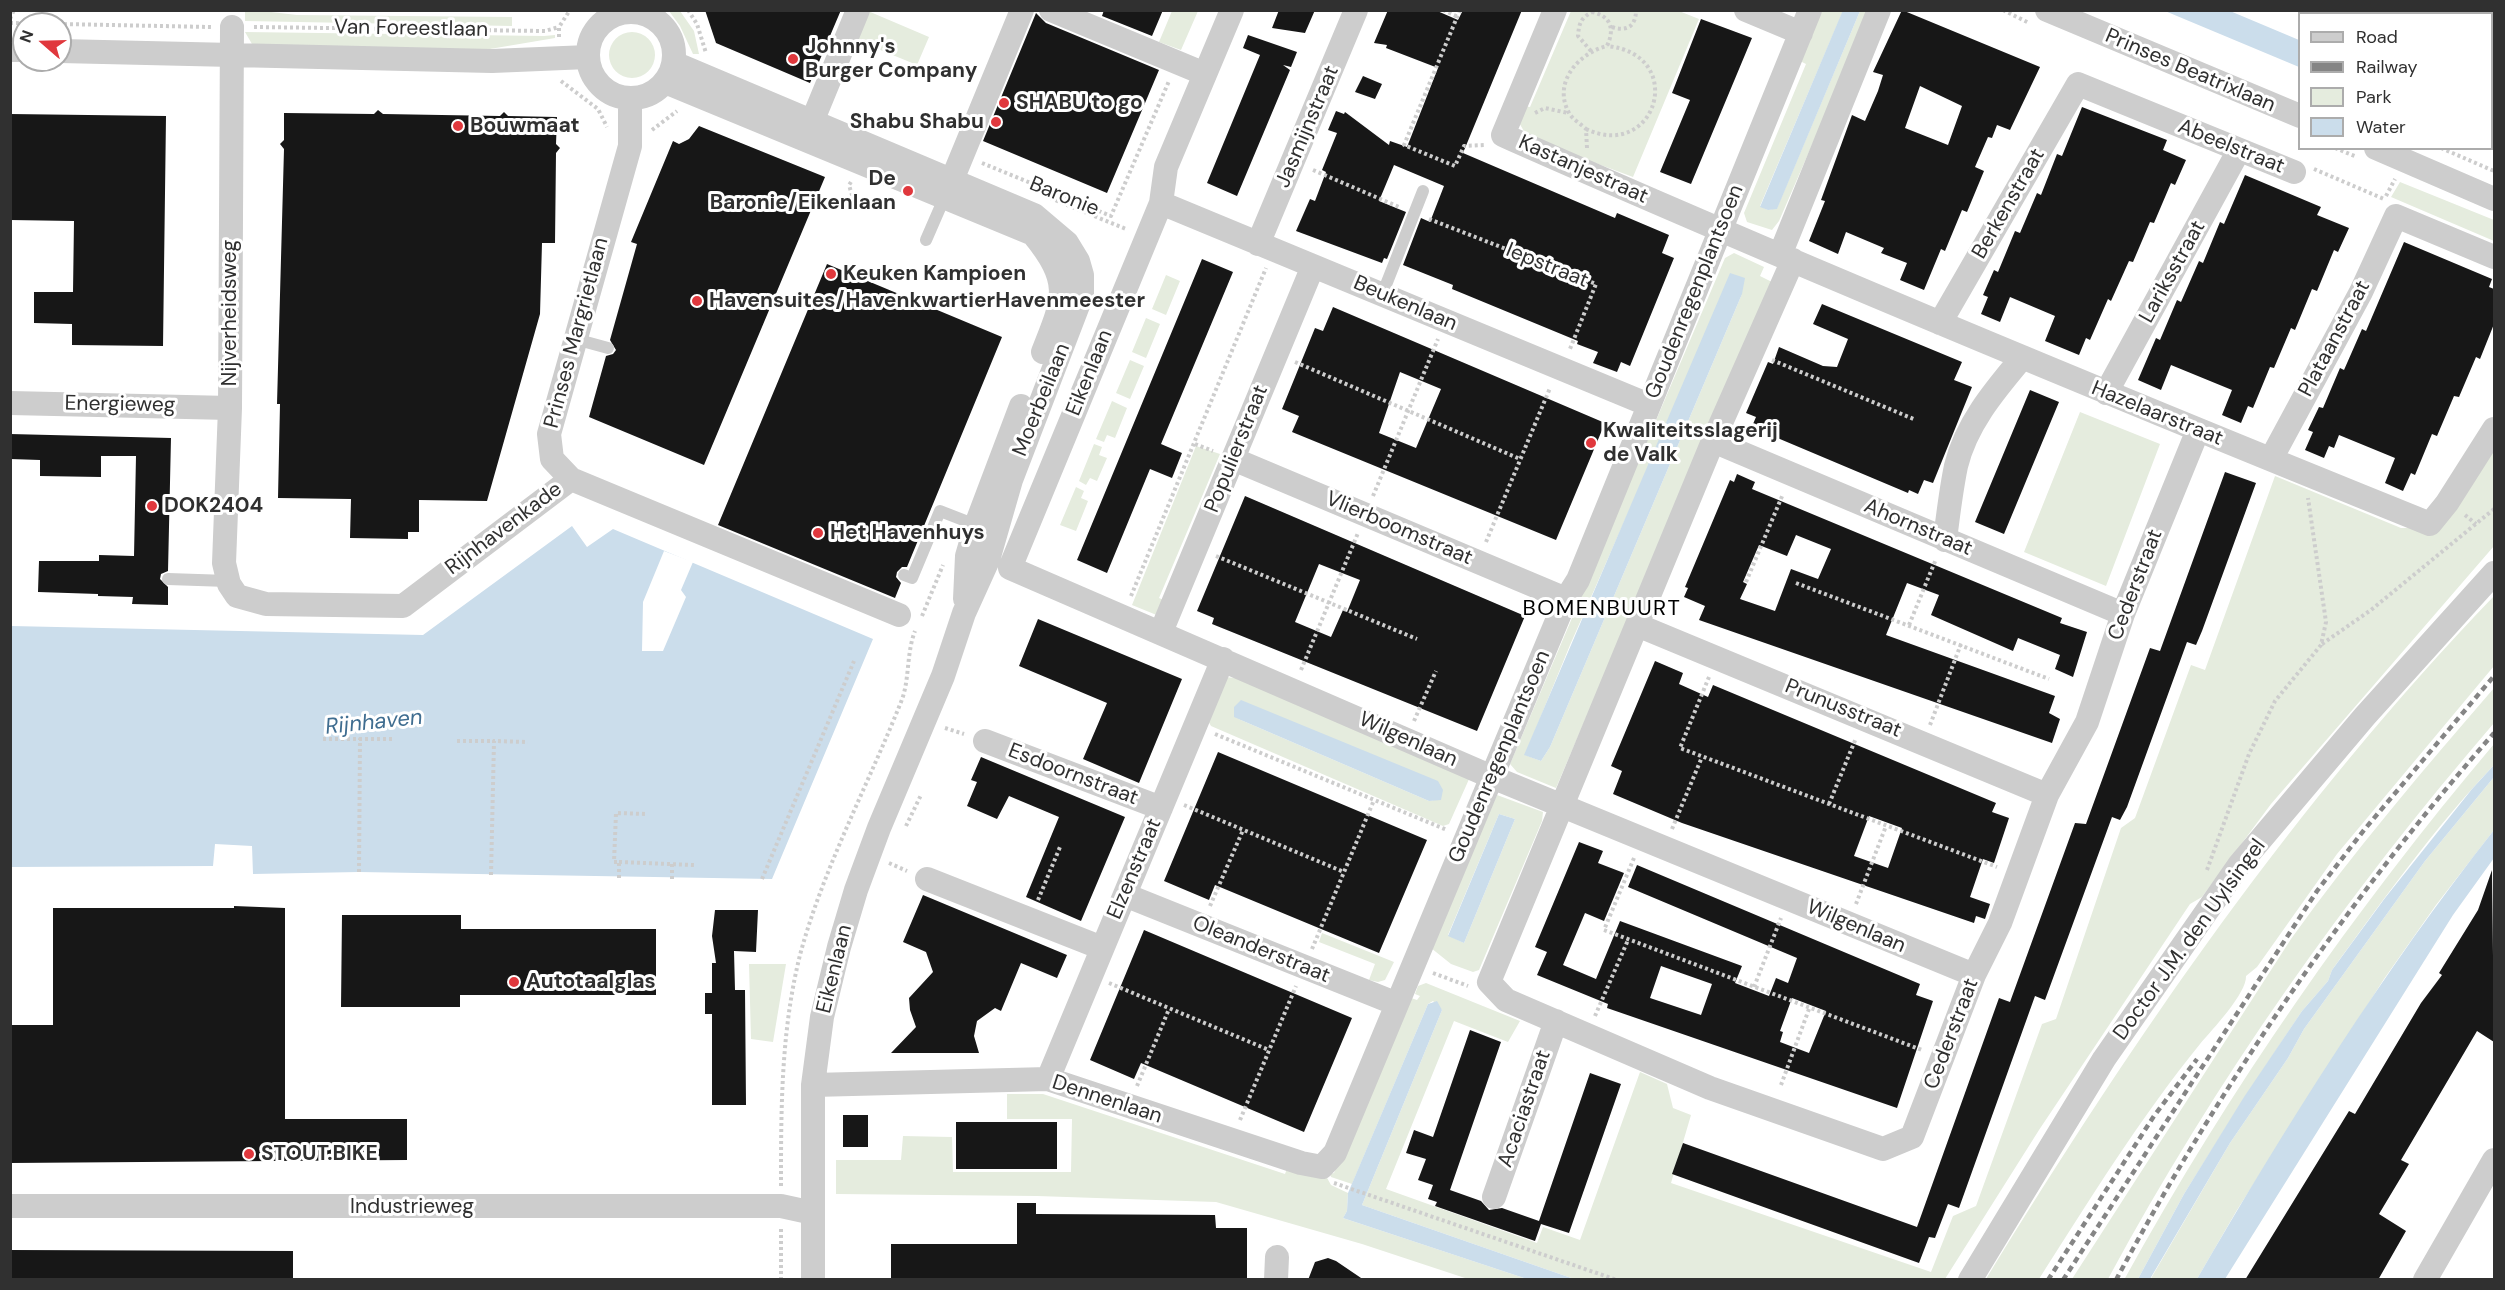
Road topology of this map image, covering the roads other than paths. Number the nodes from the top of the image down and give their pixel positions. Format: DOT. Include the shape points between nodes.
graph roads {
  1 [pos="858,10"];
  2 [pos="1022,10"];
  3 [pos="1051,10"];
  4 [pos="1232,10"];
  5 [pos="1356,10"];
  6 [pos="1555,10"];
  7 [pos="1746,10"];
  8 [pos="1810,10"];
  9 [pos="1879,10"];
  10 [pos="2047,10"];
  11 [pos="626,11"];
  12 [pos="650,13"];
  13 [pos="232,27"];
  14 [pos="1801,33"];
  15 [pos="72,51"];
  16 [pos="232,54"];
  17 [pos="588,57"];
  18 [pos="669,73"];
  19 [pos="1206,74"];
  20 [pos="2078,84"];
  21 [pos="630,98"];
  22 [pos="2298,116"];
  23 [pos="808,130"];
  24 [pos="2239,150"];
  25 [pos="2386,150"];
  26 [pos="2419,157"];
  27 [pos="2294,172"];
  28 [pos="948,189"];
  29 [pos="1423,191"];
  30 [pos="2494,198"];
  31 [pos="1161,203"];
  32 [pos="1720,231"];
  33 [pos="926,240"];
  34 [pos="1266,247"];
  35 [pos="1786,257"];
  36 [pos="2494,257"];
  37 [pos="1312,266"];
  38 [pos="1382,295"];
  39 [pos="1940,323"];
  40 [pos="575,339"];
  41 [pos="608,348"];
  42 [pos="2021,359"];
  43 [pos="2106,393"];
  44 [pos="10,403"];
  45 [pos="1649,405"];
  46 [pos="230,408"];
  47 [pos="2494,429"];
  48 [pos="2199,430"];
  49 [pos="1713,441"];
  50 [pos="1233,459"];
  51 [pos="2271,459"];
  52 [pos="571,479"];
  53 [pos="976,525"];
  54 [pos="1945,540"];
  55 [pos="1010,568"];
  56 [pos="2494,573"];
  57 [pos="904,575"];
  58 [pos="168,579"];
  59 [pos="232,589"];
  60 [pos="1566,599"];
  61 [pos="964,614"];
  62 [pos="2123,614"];
  63 [pos="899,615"];
  64 [pos="1637,625"];
  65 [pos="1161,632"];
  66 [pos="1223,659"];
  67 [pos="944,676"];
  68 [pos="985,741"];
  69 [pos="1492,777"];
  70 [pos="2047,795"];
  71 [pos="1163,803"];
  72 [pos="1563,805"];
  73 [pos="927,879"];
  74 [pos="1125,895"];
  75 [pos="1102,948"];
  76 [pos="1974,975"];
  77 [pos="1397,1004"];
  78 [pos="1556,1021"];
  79 [pos="1048,1079"];
  80 [pos="813,1085"];
  81 [pos="2494,1160"];
  82 [pos="1322,1167"];
  83 [pos="1494,1197"];
  84 [pos="10,1206"];
  85 [pos="813,1212"];
  86 [pos="813,1280"];
  87 [pos="1970,1280"];
  88 [pos="2425,1280"];
  1 -- 23 [label="street"];
  2 -- 28 [label="street"];
  3 -- 19 [label="street"];
  4 -- 19 [label="street, Eikenlaan"];
  5 -- 34 [label="street, Jasmijnstraat" via="1294,162"];
  6 -- 32 [label="street, Kastanjestraat" via="1509,137"];
  7 -- 14 [label="street"];
  8 -- 14 [label="street, Goudenregenplantsoen"];
  9 -- 35 [label="street"];
  10 -- 22 [label="street, Prinses Beatrixlaan"];
  11 -- 12 [label="street"];
  11 -- 17 [label="street" via="598,27 591,38"];
  12 -- 18 [label="street" via="671,38"];
  13 -- 16 [label="street, Nijverheidsweg"];
  14 -- 32 [label="street, Goudenregenplantsoen"];
  15 -- 16 [label="street, Van Foreestlaan"];
  16 -- 17 [label="street, Van Foreestlaan" via="492,61"];
  16 -- 46 [label="street, Nijverheidsweg"];
  17 -- 21 [label="street" via="591,72 601,86 614,95"];
  18 -- 21 [label="street" via="653,92"];
  18 -- 23 [label="street, Moerbeilaan" via="701,74"];
  19 -- 31 [label="street, Eikenlaan" via="1166,167"];
  20 -- 24 [label="street, Abeelstraat"];
  20 -- 39 [label="street, Berkenstraat"];
  21 -- 40 [label="street, Prinses Margrietlaan" via="630,146"];
  23 -- 28 [label="street, Moerbeilaan"];
  24 -- 27 [label="street, Abeelstraat"];
  24 -- 43 [label="street, Lariksstraat"];
  25 -- 26 [label="street"];
  26 -- 30 [label="street"];
  28 -- 33 [label="lane"];
  28 -- 53 [label="street, Moerbeilaan" via="1033,234 1057,266 1062,289 1060,309"];
  28 -- 61 [label="street, Moerbeilaan" via="1034,215 1067,243 1082,275 1076,315 1042,394 988,560"];
  29 -- 38 [label="lane"];
  31 -- 34 [label="street, Beukenlaan"];
  31 -- 55 [label="street, Eikenlaan"];
  32 -- 35 [label="street, Hazelaarstraat"];
  32 -- 45 [label="street, Goudenregenplantsoen"];
  34 -- 37 [label="street, Beukenlaan"];
  35 -- 39 [label="street, Hazelaarstraat"];
  35 -- 49 [label="street" via="1752,351"];
  36 -- 51 [label="street, Plataanstraat" via="2396,216 2361,292"];
  37 -- 38 [label="street, Beukenlaan"];
  37 -- 50 [label="street, Populierstraat"];
  38 -- 45 [label="street, Beukenlaan"];
  39 -- 42 [label="street, Hazelaarstraat"];
  40 -- 41 [label="lane"];
  40 -- 52 [label="street, Prinses Margrietlaan" via="549,434 552,459"];
  42 -- 43 [label="street, Hazelaarstraat"];
  42 -- 54 [label="street" via="1991,395 1968,433 1956,464"];
  43 -- 48 [label="street, Hazelaarstraat"];
  44 -- 46 [label="street, Energieweg"];
  45 -- 60 [label="street, Goudenregenplantsoen" via="1578,580"];
  46 -- 59 [label="street, Nijverheidsweg" via="224,562"];
  47 -- 51 [label="street, Hazelaarstraat" via="2430,524"];
  48 -- 51 [label="street, Hazelaarstraat"];
  48 -- 62 [label="street, Cederstraat"];
  49 -- 54 [label="street, Ahornstraat"];
  49 -- 64 [label="street"];
  50 -- 60 [label="street, Vlierboomstraat"];
  50 -- 65 [label="street, Populierstraat"];
  52 -- 59 [label="street, Rijnhavenkade" via="404,606 266,603"];
  52 -- 63 [label="street, Rijnhavenkade"];
  53 -- 57 [label="lane" via="940,511 912,579"];
  53 -- 61 [label="street, Moerbeilaan" via="967,556"];
  54 -- 62 [label="street, Ahornstraat"];
  55 -- 65 [label="street, Wilgenlaan"];
  56 -- 87 [label="street, Doctor J.M. den Uylsingel" via="2365,716 2239,865 2104,1059"];
  58 -- 59 [label="lane"];
  60 -- 69 [label="street, Goudenregenplantsoen"];
  61 -- 67 [label="street, Moerbeilaan"];
  62 -- 70 [label="street, Cederstraat" via="2087,722"];
  64 -- 70 [label="street, Prunusstraat"];
  64 -- 72 [label="street"];
  65 -- 66 [label="street, Wilgenlaan"];
  66 -- 69 [label="street, Wilgenlaan"];
  66 -- 71 [label="street, Elzenstraat"];
  67 -- 80 [label="street, Eikenlaan" via="856,890 822,1017"];
  68 -- 71 [label="street, Esdoornstraat"];
  69 -- 72 [label="street, Wilgenlaan"];
  69 -- 77 [label="street, Goudenregenplantsoen"];
  70 -- 76 [label="street, Cederstraat" via="2000,922"];
  71 -- 74 [label="street, Elzenstraat"];
  72 -- 76 [label="street, Wilgenlaan"];
  72 -- 78 [label="street, Cederstraat" via="1489,982 1506,1000"];
  73 -- 75 [label="street"];
  74 -- 75 [label="street, Elzenstraat"];
  74 -- 77 [label="street, Oleanderstraat"];
  75 -- 79 [label="street, Elzenstraat"];
  76 -- 78 [label="street, Cederstraat" via="1912,1137 1883,1149 1710,1088"];
  77 -- 82 [label="street, Goudenregenplantsoen" via="1335,1153"];
  78 -- 83 [label="street, Acaciastraat"];
  79 -- 80 [label="street, Dennenlaan"];
  79 -- 82 [label="street, Dennenlaan"];
  80 -- 85 [label="street, Eikenlaan"];
  81 -- 88 [label="street"];
  84 -- 85 [label="street, Industrieweg" via="781,1206"];
  85 -- 86 [label="street, Eikenlaan"];
}
